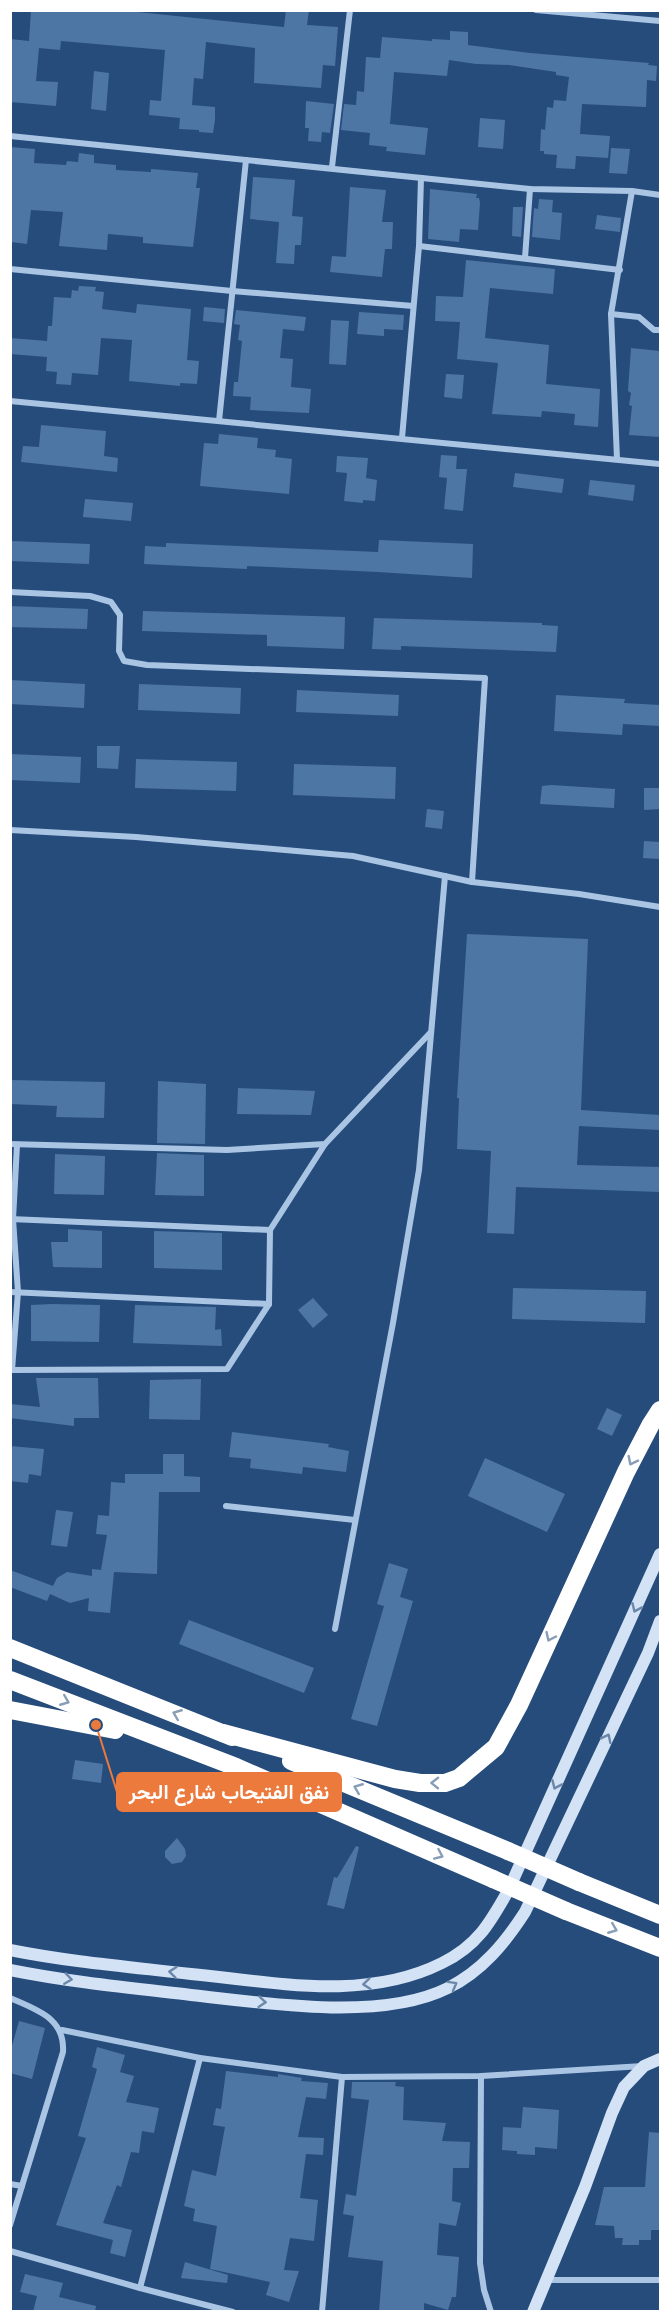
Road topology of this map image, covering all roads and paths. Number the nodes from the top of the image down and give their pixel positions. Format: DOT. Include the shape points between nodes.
graph roads {
  1 [pos="350,10"];
  2 [pos="536,10"];
  3 [pos="660,21"];
  4 [pos="10,136"];
  5 [pos="246,160"];
  6 [pos="332,167"];
  7 [pos="422,178"];
  8 [pos="530,189"];
  9 [pos="632,191"];
  10 [pos="660,195"];
  11 [pos="419,246"];
  12 [pos="525,258"];
  13 [pos="10,269"];
  14 [pos="620,270"];
  15 [pos="232,291"];
  16 [pos="413,306"];
  17 [pos="611,314"];
  18 [pos="660,330"];
  19 [pos="10,401"];
  20 [pos="219,421"];
  21 [pos="402,438"];
  22 [pos="617,459"];
  23 [pos="660,464"];
  24 [pos="10,592"];
  25 [pos="10,830"];
  26 [pos="445,876"];
  27 [pos="472,882"];
  28 [pos="660,907"];
  29 [pos="432,1032"];
  30 [pos="14,1144"];
  31 [pos="325,1144"];
  32 [pos="12,1219"];
  33 [pos="270,1230"];
  34 [pos="14,1292"];
  35 [pos="269,1304"];
  36 [pos="11,1370"];
  37 [pos="660,1410"];
  38 [pos="225,1506"];
  39 [pos="355,1520"];
  40 [pos="660,1554"];
  41 [pos="660,1621"];
  42 [pos="335,1629"];
  43 [pos="10,1648"];
  44 [pos="10,1680"];
  45 [pos="10,1710"];
  46 [pos="223,1733"];
  47 [pos="159,1739"];
  48 [pos="660,1915"];
  49 [pos="660,1948"];
  50 [pos="10,1950"];
  51 [pos="10,1970"];
  52 [pos="10,1998"];
  53 [pos="62,2030"];
  54 [pos="200,2058"];
  55 [pos="660,2059"];
  56 [pos="644,2066"];
  57 [pos="481,2076"];
  58 [pos="342,2077"];
  59 [pos="10,2184"];
  60 [pos="22,2186"];
  61 [pos="10,2225"];
  62 [pos="10,2251"];
  63 [pos="546,2280"];
  64 [pos="660,2280"];
  65 [pos="140,2288"];
  66 [pos="233,2312"];
  67 [pos="322,2312"];
  68 [pos="491,2312"];
  69 [pos="533,2312"];
  1 -- 6 [label="street"];
  2 -- 3 [label="street"];
  4 -- 5 [label="street"];
  5 -- 6 [label="street"];
  5 -- 15 [label="street"];
  6 -- 7 [label="street"];
  7 -- 8 [label="street"];
  7 -- 11 [label="street"];
  8 -- 9 [label="street"];
  8 -- 12 [label="street"];
  9 -- 10 [label="street"];
  9 -- 14 [label="street"];
  11 -- 12 [label="street"];
  11 -- 16 [label="street"];
  12 -- 14 [label="street"];
  13 -- 15 [label="street"];
  14 -- 17 [label="street"];
  15 -- 16 [label="street"];
  15 -- 20 [label="street"];
  16 -- 21 [label="street"];
  17 -- 18 [label="street" via="639,317 654,330"];
  17 -- 22 [label="street"];
  19 -- 20 [label="street"];
  20 -- 21 [label="street"];
  21 -- 22 [label="street"];
  22 -- 23 [label="street"];
  24 -- 27 [label="street" via="90,596 111,602 120,615 119,651 124,661 485,678"];
  25 -- 26 [label="street" via="353,856"];
  26 -- 27 [label="street"];
  26 -- 29 [label="street"];
  27 -- 28 [label="street"];
  29 -- 31 [label="street"];
  29 -- 39 [label="street" via="419,1170"];
  30 -- 31 [label="street" via="227,1150"];
  30 -- 32 [label="street"];
  31 -- 33 [label="street"];
  32 -- 33 [label="street"];
  32 -- 34 [label="street"];
  33 -- 35 [label="street"];
  34 -- 35 [label="street"];
  34 -- 36 [label="street"];
  35 -- 36 [label="street" via="227,1369"];
  37 -- 46 [label="highway, one-way" via="626,1472 519,1705 496,1747 459,1778 446,1783 395,1779"];
  38 -- 39 [label="street"];
  39 -- 42 [label="street"];
  40 -- 50 [label="main road, one-way" via="512,1884 489,1926 450,1959 421,1972 377,1983 313,1986"];
  51 -- 41 [label="main road, one-way" via="120,1987 338,2008 374,2007 446,1989 471,1974 500,1947 525,1912"];
  46 -- 43 [label="highway, one-way"];
  44 -- 47 [label="highway, one-way"];
  45 -- 47 [label="highway"];
  48 -- 46 [label="highway, one-way, bridge"];
  47 -- 49 [label="highway, one-way, bridge" via="236,1767"];
  52 -- 53 [label="street" via="43,2014"];
  53 -- 54 [label="street"];
  53 -- 60 [label="street" via="63,2052"];
  54 -- 58 [label="street"];
  54 -- 65 [label="street"];
  55 -- 56 [label="main road"];
  56 -- 57 [label="street"];
  56 -- 63 [label="main road" via="624,2087 612,2113"];
  57 -- 58 [label="street"];
  57 -- 68 [label="street" via="480,2263"];
  58 -- 67 [label="street"];
  59 -- 60 [label="street"];
  60 -- 61 [label="street"];
  62 -- 65 [label="street"];
  63 -- 64 [label="street"];
  63 -- 69 [label="main road"];
  65 -- 66 [label="street"];
}
